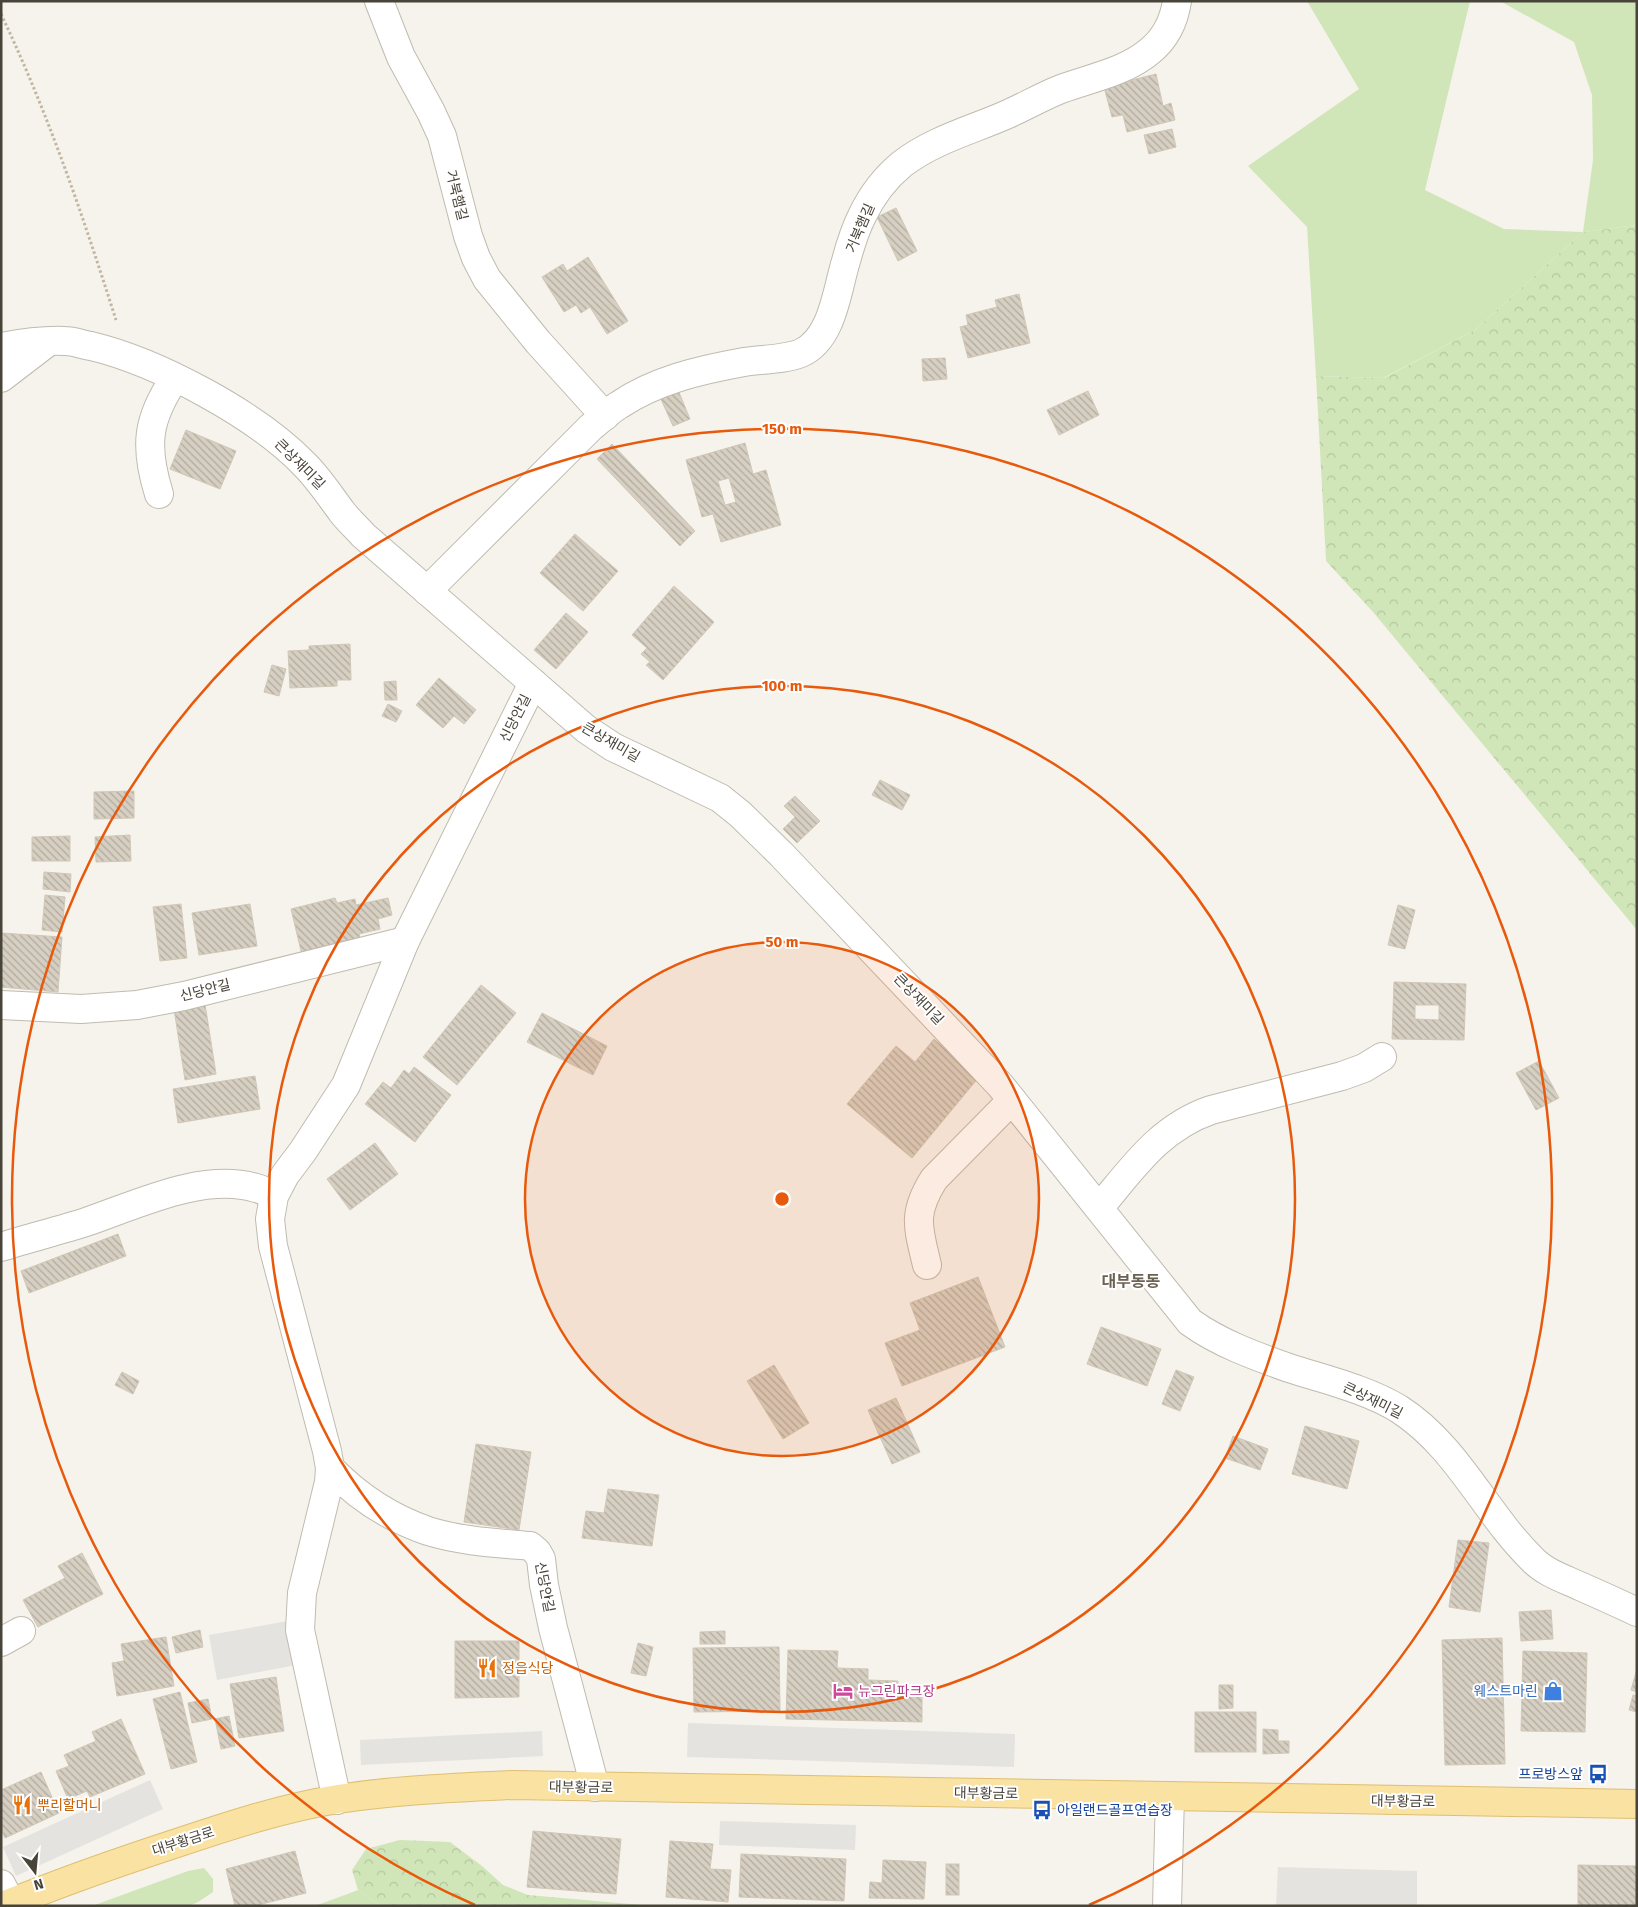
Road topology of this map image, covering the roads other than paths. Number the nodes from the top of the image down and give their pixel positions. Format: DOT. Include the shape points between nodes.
graph roads {
  1 [pos="379,1"];
  2 [pos="1173,5"];
  3 [pos="49,341"];
  4 [pos="1,347"];
  5 [pos="1,378"];
  6 [pos="175,378"];
  7 [pos="605,416"];
  8 [pos="159,494"];
  9 [pos="427,591"];
  10 [pos="533,683"];
  11 [pos="405,941"];
  12 [pos="1,1005"];
  13 [pos="1382,1057"];
  14 [pos="1012,1100"];
  15 [pos="274,1196"];
  16 [pos="1099,1208"];
  17 [pos="1,1247"];
  18 [pos="927,1265"];
  19 [pos="330,1468"];
  20 [pos="1637,1612"];
  21 [pos="595,1787"];
  22 [pos="1170,1796"];
  23 [pos="337,1800"];
  24 [pos="1637,1804"];
  25 [pos="5,1897"];
  26 [pos="1167,1906"];
  1 -- 7 [label="lane, 거북햄길" via="401,58 442,136 468,236 487,279"];
  2 -- 7 [label="lane, 거북햄길" via="1168,33 1135,63 1058,90 936,144 902,164 878,188 862,216 833,310 814,344 787,356 710,368 675,378 619,405"];
  3 -- 4 [label="lane, 큰상재미길"];
  3 -- 5 [label="lane"];
  3 -- 6 [label="lane, 큰상재미길" via="66,341 112,351"];
  6 -- 8 [label="lane" via="161,398 152,421 152,471"];
  6 -- 9 [label="lane, 큰상재미길" via="230,408 273,437 304,464 363,535"];
  7 -- 9 [label="lane, 거북햄길"];
  9 -- 10 [label="lane, 큰상재미길"];
  10 -- 11 [label="lane, 신당안길"];
  10 -- 14 [label="lane, 큰상재미길" via="592,733 720,798 740,814"];
  11 -- 12 [label="lane, 신당안길" via="137,1005 81,1009"];
  11 -- 15 [label="lane, 신당안길" via="346,1085"];
  13 -- 16 [label="lane" via="1342,1076 1192,1117 1148,1149"];
  14 -- 16 [label="lane, 큰상재미길"];
  14 -- 18 [label="lane" via="934,1179 925,1193 919,1208 918,1226"];
  15 -- 17 [label="lane" via="256,1188 229,1184 198,1186"];
  15 -- 19 [label="lane, 신당안길" via="270,1219 273,1246"];
  16 -- 20 [label="lane, 큰상재미길" via="1190,1322 1208,1335 1244,1351 1363,1392 1399,1410 1426,1431 1451,1457 1533,1561 1551,1573"];
  19 -- 21 [label="lane, 신당안길" via="369,1502 429,1531 471,1540 530,1546 537,1552 553,1628"];
  19 -- 23 [label="lane, 신당안길" via="302,1593 300,1630"];
  21 -- 22 [label="main road, 대부황금로"];
  21 -- 23 [label="main road, 대부황금로" via="455,1788"];
  22 -- 24 [label="main road, 대부황금로"];
  22 -- 26 [label="lane"];
  23 -- 25 [label="main road, 대부황금로" via="285,1810 219,1829"];
}
